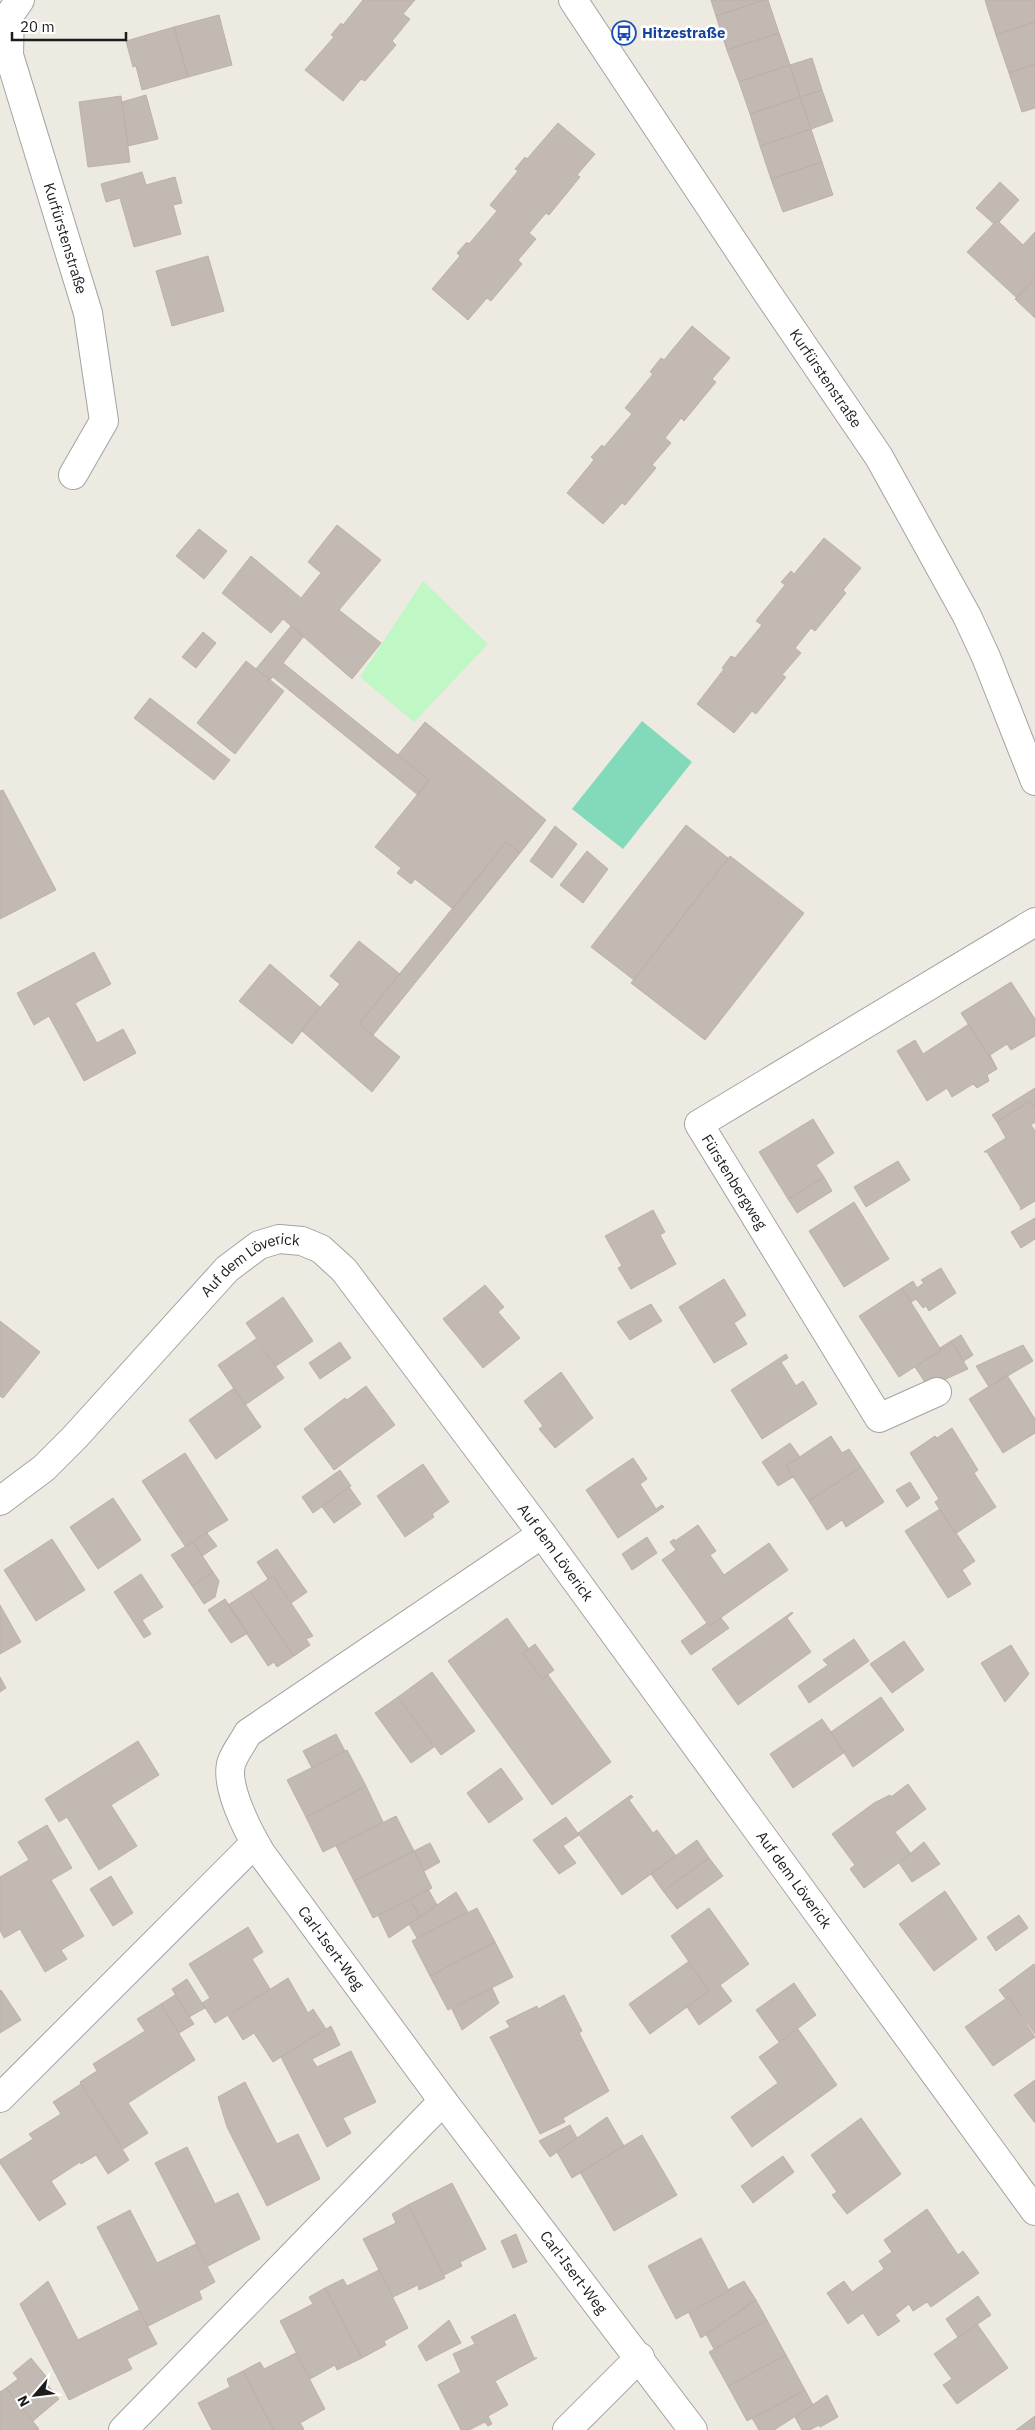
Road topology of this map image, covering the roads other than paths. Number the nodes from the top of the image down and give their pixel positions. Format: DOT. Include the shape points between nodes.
graph roads {
  1 [pos="20,0"];
  2 [pos="573,0"];
  3 [pos="73,475"];
  4 [pos="1035,781"];
  5 [pos="1035,922"];
  6 [pos="937,1392"];
  7 [pos="0,1501"];
  8 [pos="542,1534"];
  9 [pos="255,1843"];
  10 [pos="0,2098"];
  11 [pos="444,2101"];
  12 [pos="1035,2211"];
  13 [pos="640,2358"];
  14 [pos="122,2430"];
  15 [pos="567,2430"];
  16 [pos="693,2430"];
  1 -- 3 [label="street, Kurfürstenstraße" via="10,14 9,55 88,312 104,421"];
  2 -- 4 [label="street, Kurfürstenstraße" via="879,457 971,624"];
  5 -- 6 [label="street, Fürstenbergweg" via="699,1124 879,1418"];
  7 -- 8 [label="street, Auf dem Löverick" via="44,1468 75,1437 227,1269 259,1245 279,1239 302,1241 321,1249 344,1270"];
  8 -- 9 [label="street, Carl-Isert-Weg" via="248,1733 231,1762 232,1787 244,1824"];
  8 -- 12 [label="street, Auf dem Löverick"];
  9 -- 10 [label="street"];
  9 -- 11 [label="street, Carl-Isert-Weg"];
  11 -- 13 [label="street, Carl-Isert-Weg"];
  11 -- 14 [label="street"];
  13 -- 15 [label="street"];
  13 -- 16 [label="street, Carl-Isert-Weg"];
}
